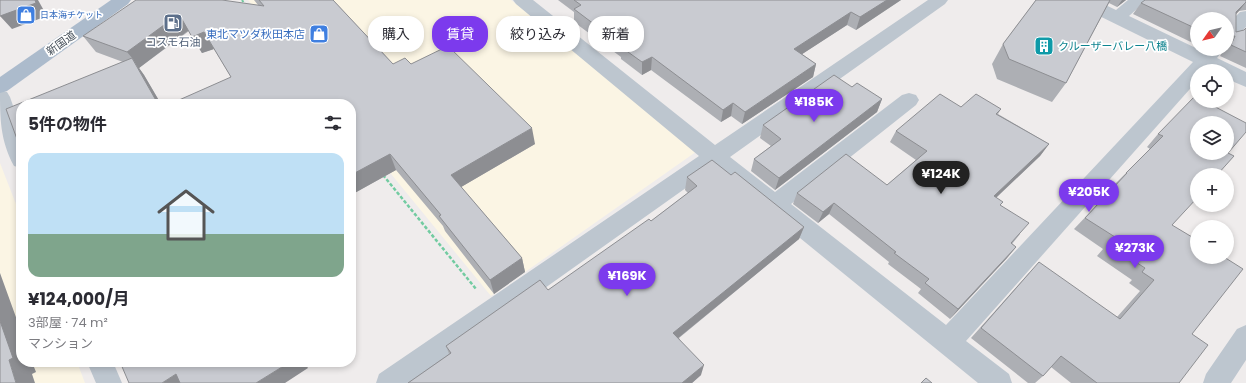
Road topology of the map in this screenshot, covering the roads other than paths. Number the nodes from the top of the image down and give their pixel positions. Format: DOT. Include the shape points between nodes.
graph roads {
  1 [pos="122,0"];
  2 [pos="522,0"];
  3 [pos="938,0"];
  4 [pos="1081,0"];
  5 [pos="1138,0"];
  6 [pos="1246,16"];
  7 [pos="1117,18"];
  8 [pos="1234,29"];
  9 [pos="1190,47"];
  10 [pos="1209,56"];
  11 [pos="1211,56"];
  12 [pos="1246,80"];
  13 [pos="0,86"];
  14 [pos="0,98"];
  15 [pos="909,100"];
  16 [pos="16,145"];
  17 [pos="714,156"];
  18 [pos="775,204"];
  19 [pos="1246,337"];
  20 [pos="948,342"];
  21 [pos="102,367"];
  22 [pos="109,383"];
  23 [pos="390,383"];
  24 [pos="999,383"];
  25 [pos="1216,383"];
  1 -- 13 [label="main road, 新国道"];
  2 -- 17 [label="street"];
  3 -- 17 [label="street"];
  4 -- 7 [label="street"];
  5 -- 7 [label="street"];
  6 -- 8 [label="street"];
  7 -- 9 [label="street"];
  10 -- 20 [label="street"];
  11 -- 12 [label="street"];
  14 -- 16 [label="street"];
  15 -- 18 [label="street"];
  17 -- 18 [label="street"];
  17 -- 23 [label="street"];
  18 -- 20 [label="street"];
  19 -- 25 [label="street"];
  20 -- 24 [label="street"];
  21 -- 22 [label="street"];
}
